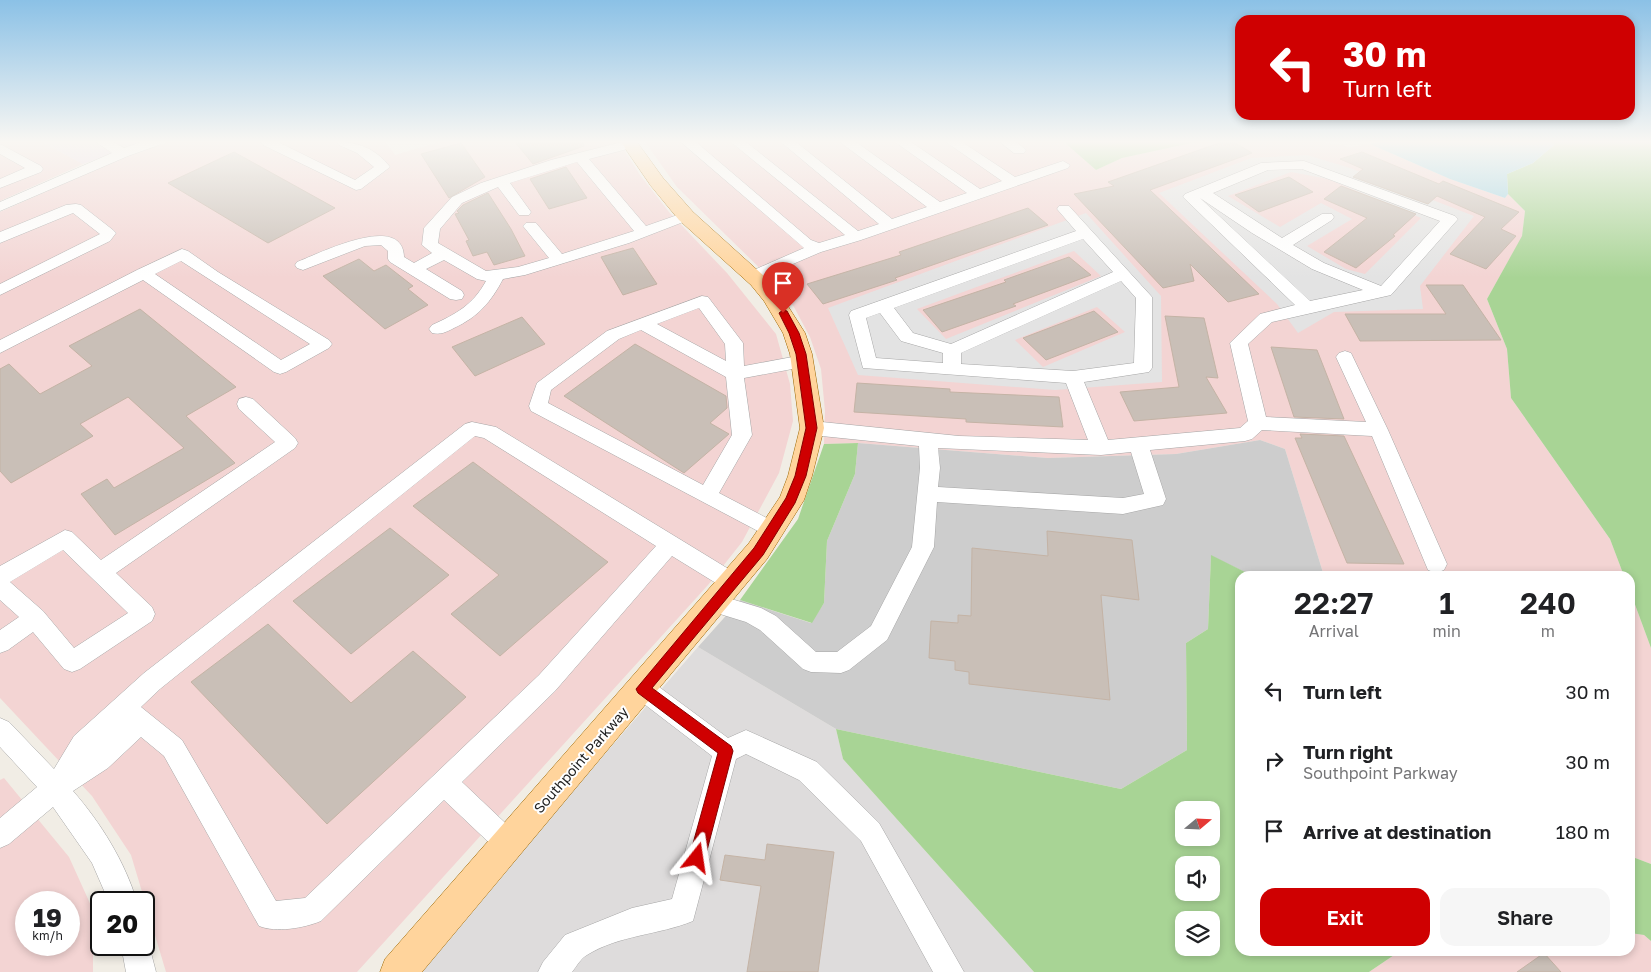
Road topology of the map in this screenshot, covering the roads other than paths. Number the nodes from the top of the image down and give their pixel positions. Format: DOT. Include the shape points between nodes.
graph roads {
  1 [pos="45,187"];
  2 [pos="486,187"];
  3 [pos="505,187"];
  4 [pos="606,187"];
  5 [pos="662,187"];
  6 [pos="741,187"];
  7 [pos="794,187"];
  8 [pos="844,187"];
  9 [pos="910,187"];
  10 [pos="968,187"];
  11 [pos="997,187"];
  12 [pos="1213,187"];
  13 [pos="1363,187"];
  14 [pos="1202,192"];
  15 [pos="978,194"];
  16 [pos="0,207"];
  17 [pos="938,208"];
  18 [pos="1064,209"];
  19 [pos="686,216"];
  20 [pos="1327,217"];
  21 [pos="890,225"];
  22 [pos="644,233"];
  23 [pos="1086,233"];
  24 [pos="856,237"];
  25 [pos="0,238"];
  26 [pos="1282,245"];
  27 [pos="818,248"];
  28 [pos="444,253"];
  29 [pos="559,260"];
  30 [pos="303,266"];
  31 [pos="414,269"];
  32 [pos="143,273"];
  33 [pos="497,274"];
  34 [pos="1123,274"];
  35 [pos="752,276"];
  36 [pos="0,290"];
  37 [pos="1381,292"];
  38 [pos="456,295"];
  39 [pos="884,306"];
  40 [pos="1307,307"];
  41 [pos="641,324"];
  42 [pos="438,329"];
  43 [pos="0,347"];
  44 [pos="952,350"];
  45 [pos="1345,357"];
  46 [pos="803,361"];
  47 [pos="952,369"];
  48 [pos="735,374"];
  49 [pos="1073,377"];
  50 [pos="246,404"];
  51 [pos="1258,423"];
  52 [pos="812,428"];
  53 [pos="1380,430"];
  54 [pos="928,440"];
  55 [pos="1138,444"];
  56 [pos="1101,448"];
  57 [pos="927,494"];
  58 [pos="707,496"];
  59 [pos="773,531"];
  60 [pos="671,543"];
  61 [pos="1436,564"];
  62 [pos="100,572"];
  63 [pos="0,577"];
  64 [pos="732,582"];
  65 [pos="0,587"];
  66 [pos="715,603"];
  67 [pos="35,618"];
  68 [pos="0,643"];
  69 [pos="643,689"];
  70 [pos="131,714"];
  71 [pos="0,730"];
  72 [pos="726,751"];
  73 [pos="443,782"];
  74 [pos="56,788"];
  75 [pos="0,835"];
  76 [pos="509,844"];
  77 [pos="119,891"];
  78 [pos="137,956"];
  79 [pos="141,972"];
  80 [pos="398,972"];
  81 [pos="553,972"];
  82 [pos="949,972"];
  1 -- 16 [label="street"];
  2 -- 28 [label="street" via="457,200 432,228 430,245"];
  3 -- 29 [label="street"];
  4 -- 22 [label="street"];
  5 -- 19 [label="main road, Southpoint Parkway"];
  6 -- 27 [label="street" via="806,243"];
  7 -- 24 [label="street"];
  8 -- 21 [label="street"];
  9 -- 17 [label="street"];
  10 -- 15 [label="street"];
  11 -- 15 [label="street"];
  12 -- 14 [label="street"];
  13 -- 37 [label="street" via="1450,219"];
  14 -- 26 [label="street"];
  14 -- 40 [label="street" via="1190,197"];
  15 -- 17 [label="street"];
  17 -- 21 [label="street"];
  18 -- 23 [label="street"];
  19 -- 22 [label="street"];
  19 -- 35 [label="main road, Southpoint Parkway"];
  20 -- 26 [label="street"];
  21 -- 24 [label="street"];
  22 -- 29 [label="street"];
  23 -- 34 [label="street"];
  23 -- 39 [label="street"];
  24 -- 27 [label="street"];
  25 -- 36 [label="street" via="71,208 76,208 108,233 105,238"];
  26 -- 37 [label="street" via="1318,266"];
  27 -- 35 [label="street"];
  28 -- 31 [label="street"];
  28 -- 33 [label="street" via="483,276"];
  29 -- 33 [label="street" via="519,272"];
  30 -- 31 [label="street" via="362,242 384,240 396,249 396,259"];
  31 -- 38 [label="street"];
  32 -- 32 [label="street" via="182,254 323,344 280,368"];
  32 -- 43 [label="street"];
  33 -- 42 [label="street" via="486,298 470,314"];
  34 -- 44 [label="street"];
  34 -- 49 [label="street" via="1144,297 1143,368"];
  35 -- 46 [label="main road, Southpoint Parkway" via="783,313"];
  37 -- 40 [label="street"];
  39 -- 44 [label="street" via="908,337"];
  39 -- 47 [label="street" via="857,315 869,364"];
  40 -- 51 [label="street" via="1266,318 1239,343"];
  41 -- 48 [label="street"];
  41 -- 48 [label="street" via="702,301 734,342"];
  41 -- 58 [label="street" via="613,335 543,387 538,406"];
  44 -- 47 [label="street"];
  45 -- 53 [label="street"];
  46 -- 48 [label="street"];
  46 -- 52 [label="main road, Southpoint Parkway"];
  47 -- 49 [label="street"];
  48 -- 58 [label="street" via="742,435"];
  49 -- 56 [label="street"];
  50 -- 62 [label="street" via="288,443"];
  51 -- 53 [label="street"];
  51 -- 55 [label="street" via="1245,434"];
  52 -- 54 [label="street"];
  52 -- 59 [label="main road, Southpoint Parkway" via="791,500"];
  53 -- 61 [label="street"];
  54 -- 56 [label="street"];
  54 -- 57 [label="street" via="930,468"];
  55 -- 56 [label="street"];
  55 -- 57 [label="street" via="1156,499 1122,506"];
  57 -- 66 [label="street" via="923,546 879,634 841,663 811,662 768,623"];
  58 -- 59 [label="street"];
  59 -- 64 [label="main road, Southpoint Parkway"];
  60 -- 64 [label="street"];
  60 -- 70 [label="street" via="489,432 472,429 152,681"];
  60 -- 73 [label="street" via="547,683"];
  62 -- 63 [label="street" via="65,538"];
  62 -- 67 [label="street" via="144,614 72,662"];
  64 -- 66 [label="main road, Southpoint Parkway"];
  65 -- 67 [label="street"];
  66 -- 69 [label="main road, Southpoint Parkway"];
  67 -- 68 [label="street"];
  69 -- 72 [label="street"];
  69 -- 76 [label="main road, Southpoint Parkway"];
  70 -- 73 [label="street" via="173,748 269,916 311,911"];
  70 -- 74 [label="street" via="99,759"];
  71 -- 74 [label="street"];
  72 -- 81 [label="street" via="683,911 632,922 575,945"];
  72 -- 82 [label="street" via="746,742 808,771 870,832"];
  73 -- 76 [label="street"];
  74 -- 75 [label="street"];
  74 -- 77 [label="street" via="94,839"];
  76 -- 80 [label="main road, Southpoint Parkway"];
  78 -- 79 [label="street"];
}
